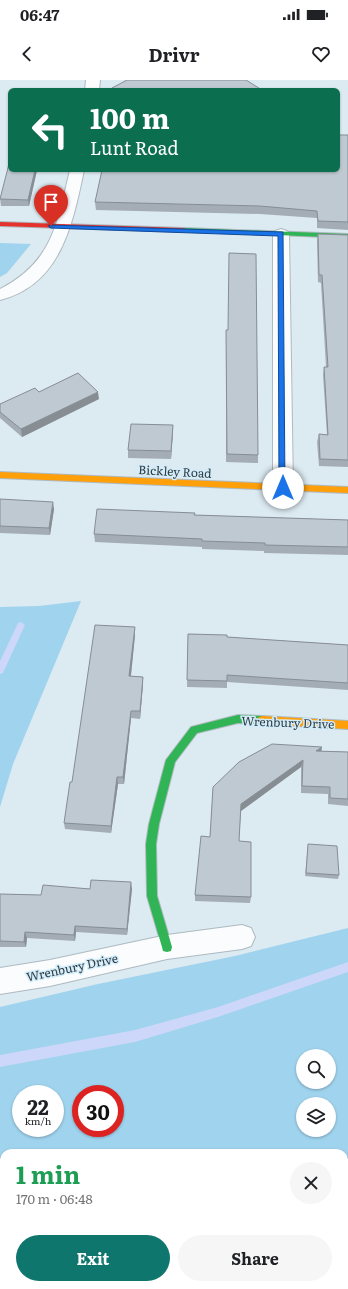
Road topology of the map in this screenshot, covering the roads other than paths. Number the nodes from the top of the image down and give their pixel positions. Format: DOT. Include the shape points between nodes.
graph roads {
  1 [pos="77,172"];
  2 [pos="0,224"];
  3 [pos="64,226"];
  4 [pos="281,234"];
  5 [pos="348,236"];
  6 [pos="0,294"];
  7 [pos="0,475"];
  8 [pos="283,488"];
  9 [pos="348,490"];
  10 [pos="348,725"];
  11 [pos="242,937"];
  12 [pos="167,947"];
  13 [pos="0,981"];
  1 -- 3 [label="street"];
  2 -- 3 [label="street"];
  3 -- 4 [label="street"];
  3 -- 6 [label="street" via="45,265 12,290"];
  4 -- 5 [label="street"];
  4 -- 8 [label="street"];
  7 -- 8 [label="street, Bickley Road"];
  8 -- 9 [label="street, Bickley Road"];
  10 -- 12 [label="street, Wrenbury Drive" via="238,720 194,730 185,740 171,760 151,844 152,896"];
  11 -- 12 [label="street, Wrenbury Drive"];
  12 -- 13 [label="street, Wrenbury Drive" via="50,973"];
}
